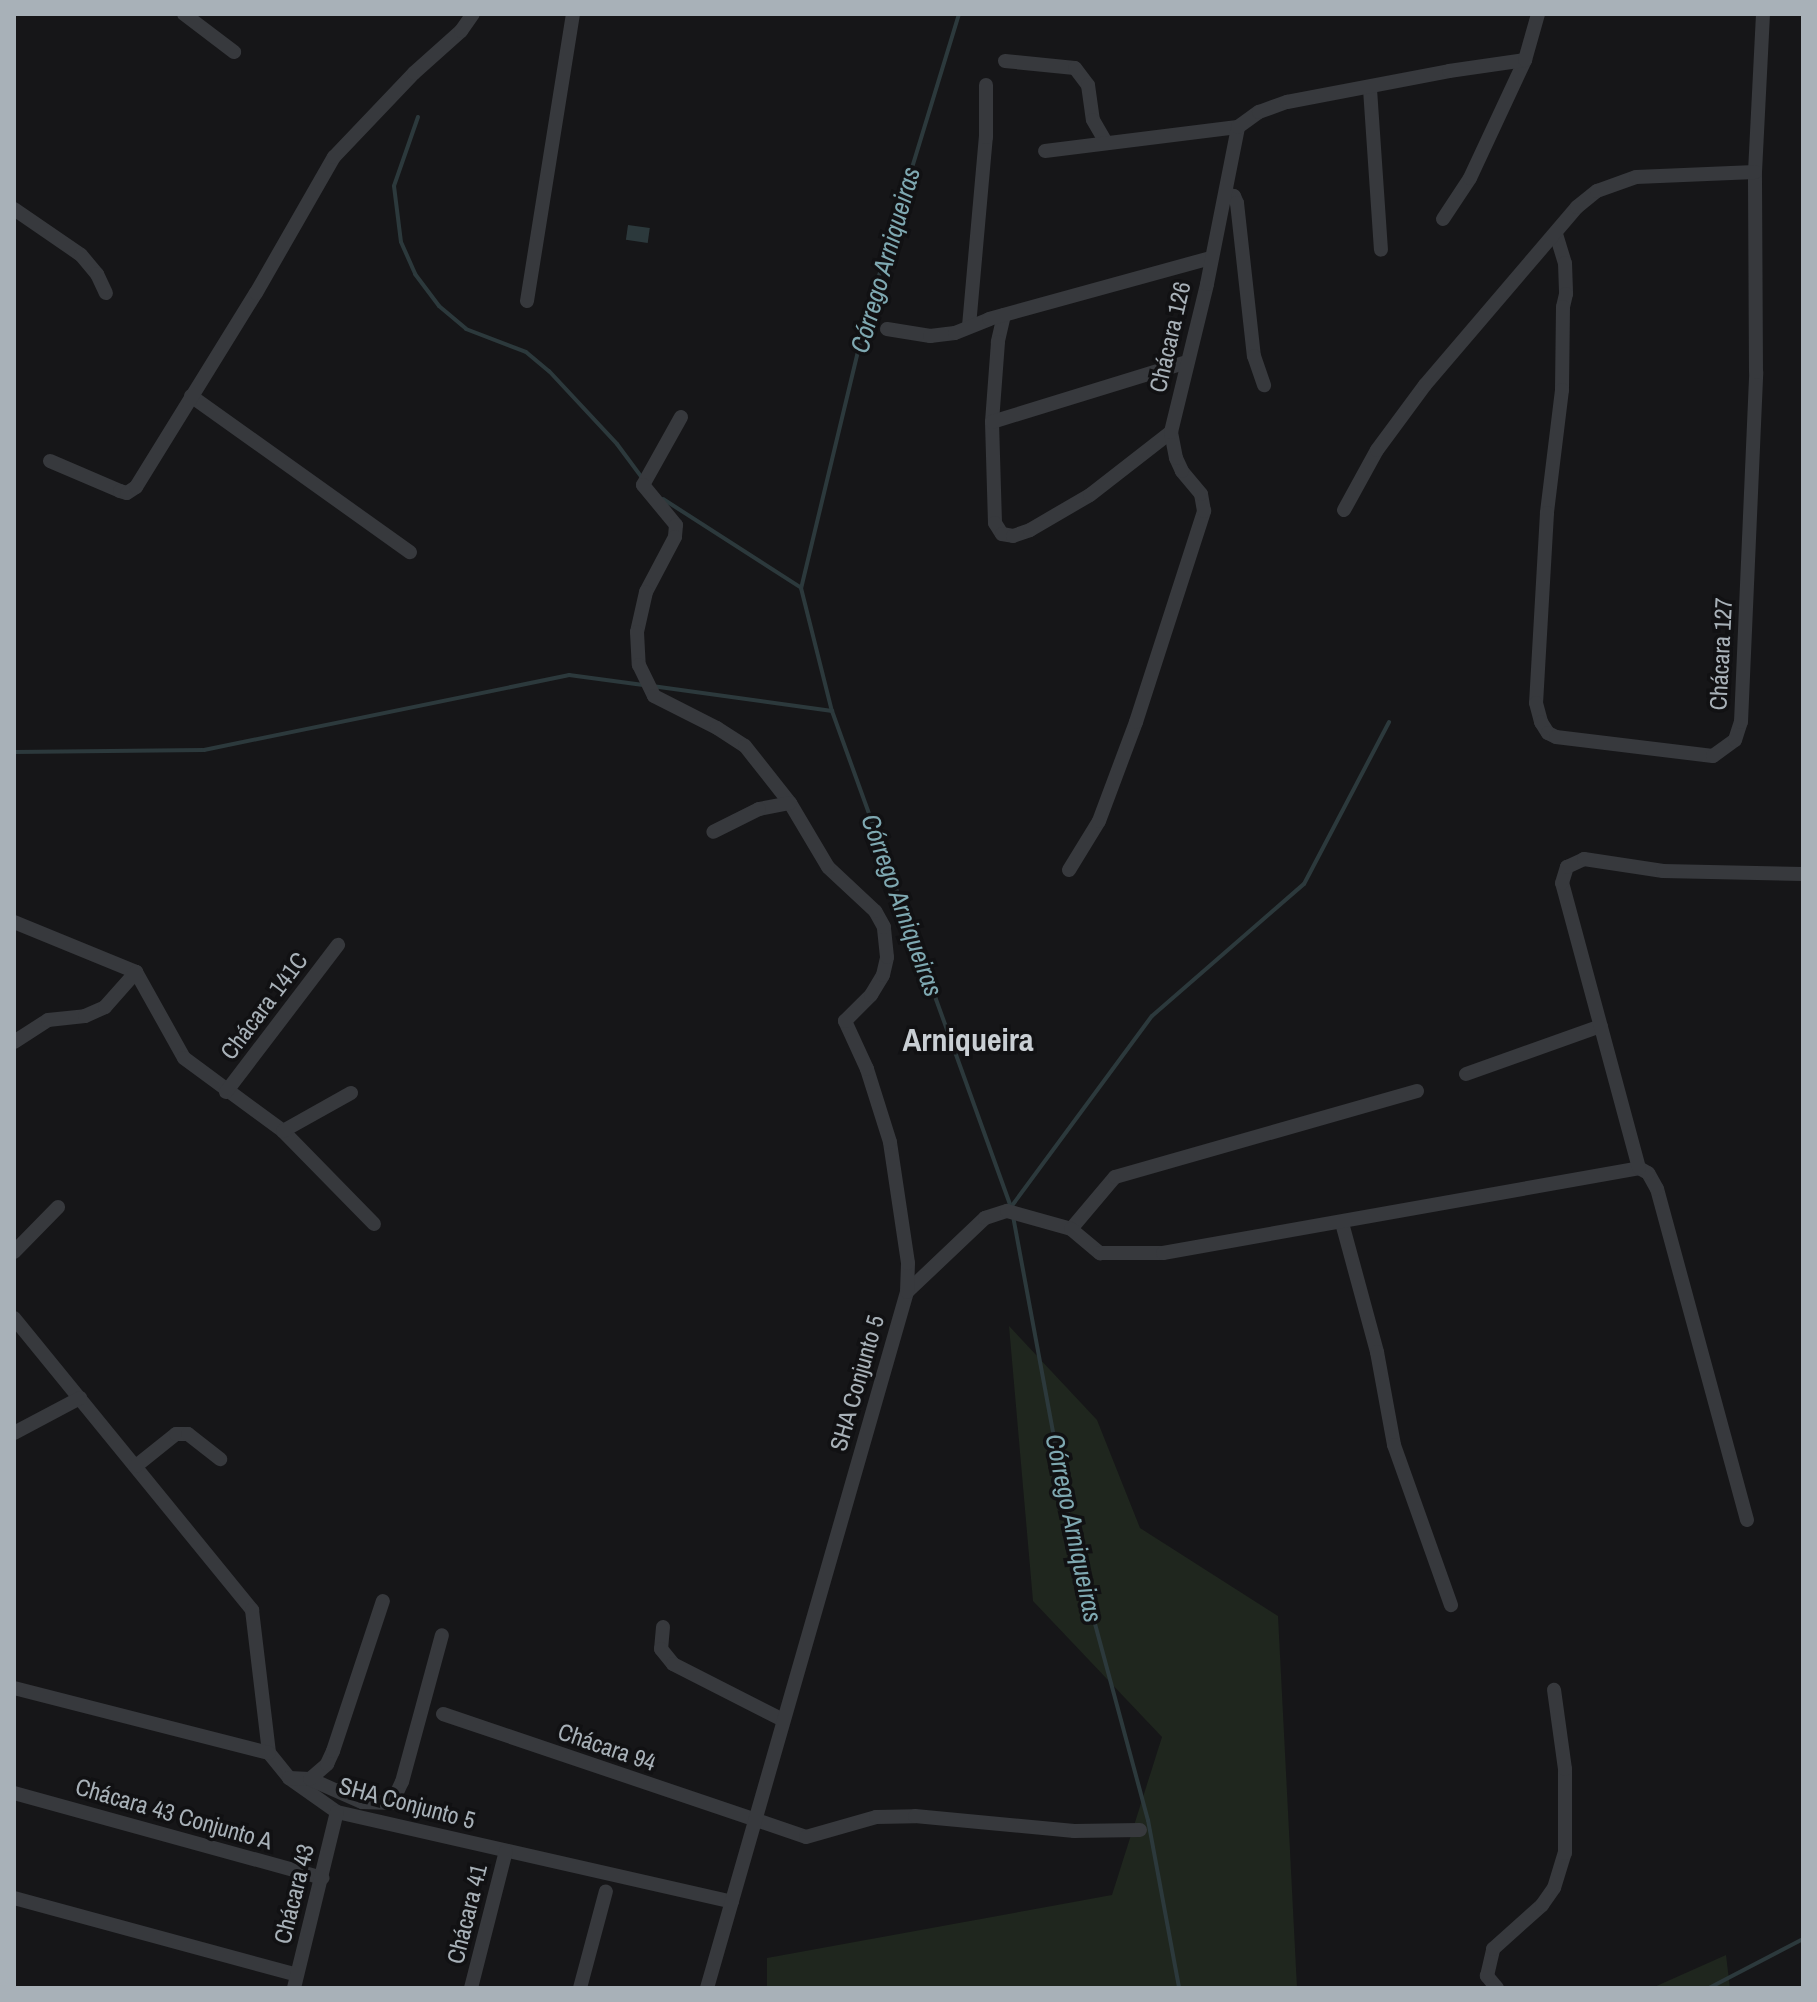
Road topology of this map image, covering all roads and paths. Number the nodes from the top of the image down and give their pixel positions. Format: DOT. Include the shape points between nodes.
graph roads {
  1 [pos="184,14"];
  2 [pos="473,14"];
  3 [pos="573,14"];
  4 [pos="1538,14"];
  5 [pos="1763,14"];
  6 [pos="234,52"];
  7 [pos="1525,60"];
  8 [pos="1005,61"];
  9 [pos="986,85"];
  10 [pos="1370,89"];
  11 [pos="1238,127"];
  12 [pos="1105,141"];
  13 [pos="1045,151"];
  14 [pos="1755,172"];
  15 [pos="1226,194"];
  16 [pos="14,209"];
  17 [pos="1443,219"];
  18 [pos="1556,234"];
  19 [pos="1381,250"];
  20 [pos="1210,258"];
  21 [pos="106,293"];
  22 [pos="527,301"];
  23 [pos="1004,315"];
  24 [pos="969,326"];
  25 [pos="887,329"];
  26 [pos="1187,362"];
  27 [pos="1264,385"];
  28 [pos="191,396"];
  29 [pos="681,417"];
  30 [pos="992,422"];
  31 [pos="1171,432"];
  32 [pos="50,461"];
  33 [pos="1344,510"];
  34 [pos="410,552"];
  35 [pos="790,803"];
  36 [pos="713,832"];
  37 [pos="1069,870"];
  38 [pos="1803,874"];
  39 [pos="14,922"];
  40 [pos="338,945"];
  41 [pos="136,972"];
  42 [pos="1601,1026"];
  43 [pos="14,1042"];
  44 [pos="1466,1074"];
  45 [pos="1417,1091"];
  46 [pos="226,1092"];
  47 [pos="351,1093"];
  48 [pos="283,1131"];
  49 [pos="1639,1168"];
  50 [pos="58,1207"];
  51 [pos="1342,1223"];
  52 [pos="374,1224"];
  53 [pos="1071,1229"];
  54 [pos="14,1252"];
  55 [pos="907,1292"];
  56 [pos="14,1318"];
  57 [pos="80,1398"];
  58 [pos="14,1433"];
  59 [pos="220,1459"];
  60 [pos="136,1466"];
  61 [pos="1747,1520"];
  62 [pos="383,1601"];
  63 [pos="1451,1605"];
  64 [pos="663,1627"];
  65 [pos="442,1635"];
  66 [pos="14,1688"];
  67 [pos="1554,1690"];
  68 [pos="443,1714"];
  69 [pos="783,1720"];
  70 [pos="269,1753"];
  71 [pos="289,1778"];
  72 [pos="310,1779"];
  73 [pos="14,1793"];
  74 [pos="337,1812"];
  75 [pos="756,1821"];
  76 [pos="1140,1830"];
  77 [pos="506,1851"];
  78 [pos="322,1878"];
  79 [pos="606,1891"];
  80 [pos="14,1898"];
  81 [pos="732,1902"];
  82 [pos="295,1982"];
  83 [pos="471,1988"];
  84 [pos="580,1988"];
  85 [pos="707,1988"];
  86 [pos="1497,1988"];
  1 -- 6 [label="street"];
  2 -- 28 [label="street" via="334,157"];
  3 -- 22 [label="street"];
  4 -- 7 [label="street"];
  5 -- 14 [label="street, Chácara 127"];
  7 -- 10 [label="street"];
  7 -- 17 [label="street" via="1470,178"];
  8 -- 12 [label="street" via="1075,68 1088,85 1093,120"];
  9 -- 24 [label="street"];
  10 -- 11 [label="street" via="1287,102"];
  10 -- 19 [label="street"];
  11 -- 12 [label="street"];
  11 -- 15 [label="street, Chácara 126"];
  12 -- 13 [label="street"];
  14 -- 18 [label="street" via="1623,181 1597,191"];
  14 -- 18 [label="street, Chácara 127" via="1756,372 1741,722 1735,740 1713,756 1556,737 1541,722 1536,703 1547,513 1562,390 1566,294 1565,263"];
  15 -- 20 [label="street, Chácara 126"];
  15 -- 27 [label="street" via="1237,203 1254,356"];
  16 -- 21 [label="street" via="81,255"];
  18 -- 33 [label="street" via="1425,385 1377,450"];
  20 -- 23 [label="street"];
  20 -- 26 [label="street, Chácara 126"];
  23 -- 24 [label="street"];
  23 -- 30 [label="street"];
  24 -- 25 [label="street" via="930,336"];
  26 -- 30 [label="street"];
  26 -- 31 [label="street, Chácara 126"];
  28 -- 32 [label="street" via="131,491"];
  28 -- 34 [label="street"];
  29 -- 35 [label="street" via="643,485 676,525 646,592 637,632 639,665 654,696 745,746"];
  30 -- 31 [label="street" via="996,528 1007,536 1030,530 1090,495"];
  31 -- 37 [label="street, Chácara 126" via="1182,471 1204,501 1202,519 1099,821"];
  35 -- 36 [label="street" via="759,809"];
  35 -- 55 [label="street" via="828,867 875,911 884,927 883,975 845,1021 890,1142 907,1238"];
  38 -- 42 [label="street" via="1663,871 1584,859 1567,867 1564,899"];
  39 -- 41 [label="street"];
  40 -- 46 [label="street, Chácara 141C"];
  41 -- 43 [label="street" via="105,1007 85,1016 48,1020"];
  41 -- 46 [label="street" via="184,1058"];
  42 -- 44 [label="street"];
  42 -- 49 [label="street"];
  45 -- 53 [label="street" via="1115,1177"];
  46 -- 48 [label="street"];
  47 -- 48 [label="street"];
  48 -- 52 [label="street"];
  49 -- 51 [label="street"];
  49 -- 61 [label="street" via="1657,1189"];
  50 -- 54 [label="street"];
  51 -- 53 [label="street" via="1163,1253 1107,1254"];
  51 -- 63 [label="street" via="1377,1352 1394,1445"];
  53 -- 55 [label="street" via="1007,1211 985,1218"];
  55 -- 69 [label="street, SHA Conjunto 5"];
  56 -- 57 [label="street"];
  57 -- 58 [label="street"];
  57 -- 60 [label="street"];
  59 -- 60 [label="street" via="188,1434 176,1434"];
  60 -- 70 [label="street" via="252,1610"];
  62 -- 72 [label="street" via="333,1751"];
  64 -- 69 [label="street" via="661,1649 673,1664"];
  65 -- 72 [label="street" via="392,1803 362,1802"];
  66 -- 70 [label="street"];
  67 -- 86 [label="street" via="1565,1769 1565,1853 1554,1888 1542,1905 1493,1949 1487,1976"];
  68 -- 75 [label="street, Chácara 94"];
  69 -- 75 [label="street, SHA Conjunto 5"];
  70 -- 71 [label="street, SHA Conjunto 5"];
  71 -- 72 [label="street"];
  71 -- 74 [label="street, SHA Conjunto 5"];
  73 -- 78 [label="street, Chácara 43 Conjunto A"];
  74 -- 77 [label="street, SHA Conjunto 5"];
  74 -- 78 [label="street, Chácara 43"];
  75 -- 76 [label="street, Chácara 94" via="806,1837 876,1817 915,1816 1074,1831"];
  75 -- 81 [label="street, SHA Conjunto 5"];
  77 -- 81 [label="street, SHA Conjunto 5"];
  77 -- 83 [label="street, Chácara 41"];
  78 -- 82 [label="street, Chácara 43"];
  79 -- 84 [label="street"];
  80 -- 82 [label="street"];
  81 -- 85 [label="street, SHA Conjunto 5"];
}
